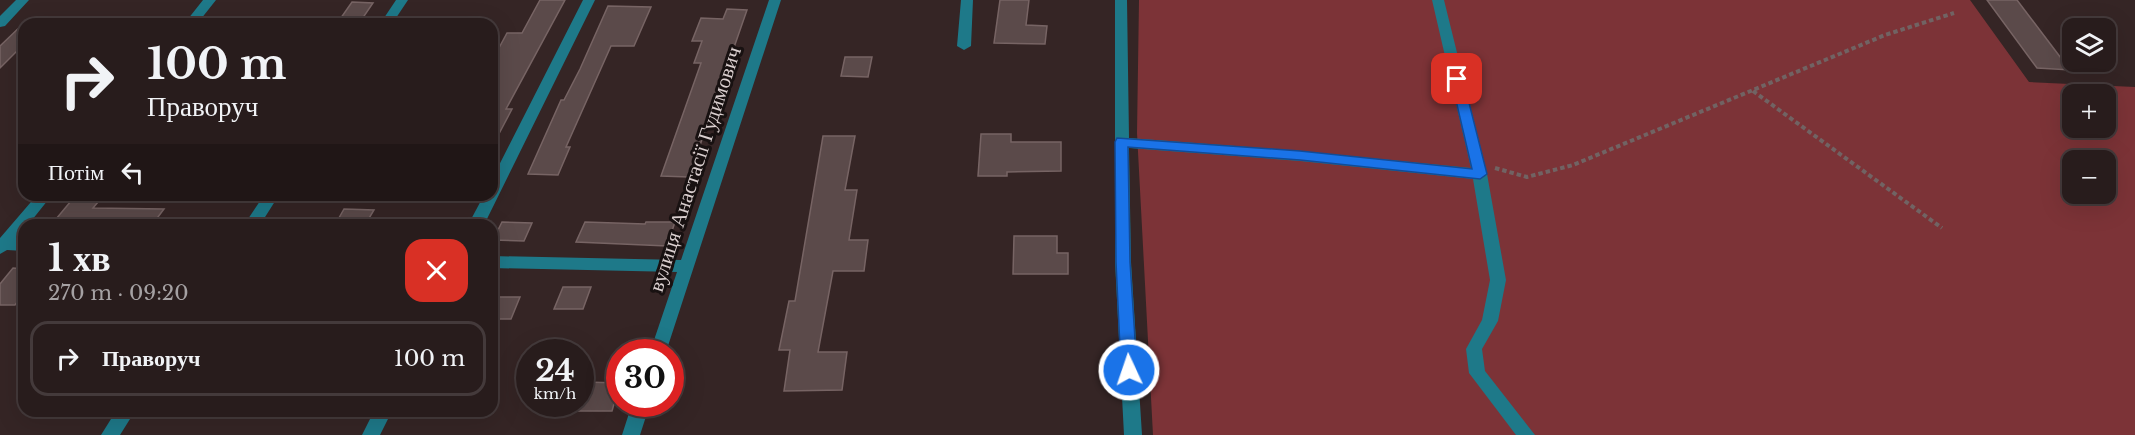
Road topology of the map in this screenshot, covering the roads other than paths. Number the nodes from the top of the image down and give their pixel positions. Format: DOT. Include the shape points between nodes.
graph roads {
  1 [pos="23,0"];
  2 [pos="210,0"];
  3 [pos="402,0"];
  4 [pos="589,0"];
  5 [pos="775,0"];
  6 [pos="967,0"];
  7 [pos="1121,0"];
  8 [pos="1438,0"];
  9 [pos="195,18"];
  10 [pos="390,18"];
  11 [pos="0,23"];
  12 [pos="963,46"];
  13 [pos="1121,142"];
  14 [pos="1479,168"];
  15 [pos="498,182"];
  16 [pos="40,201"];
  17 [pos="268,201"];
  18 [pos="488,201"];
  19 [pos="24,219"];
  20 [pos="256,219"];
  21 [pos="479,219"];
  22 [pos="18,226"];
  23 [pos="1,245"];
  24 [pos="18,245"];
  25 [pos="498,262"];
  26 [pos="686,266"];
  27 [pos="662,339"];
  28 [pos="122,417"];
  29 [pos="380,417"];
  30 [pos="637,417"];
  31 [pos="110,435"];
  32 [pos="371,435"];
  33 [pos="631,435"];
  34 [pos="1133,435"];
  35 [pos="1526,435"];
  1 -- 11 [label="street"];
  2 -- 9 [label="street"];
  3 -- 10 [label="street"];
  4 -- 15 [label="street"];
  5 -- 26 [label="street, вулиця Анастасії Гудимович"];
  6 -- 12 [label="street"];
  7 -- 13 [label="street"];
  8 -- 14 [label="street"];
  13 -- 14 [label="street"];
  13 -- 34 [label="street"];
  14 -- 35 [label="street" via="1498,279 1490,321 1474,349 1477,374"];
  16 -- 19 [label="street"];
  17 -- 20 [label="street"];
  18 -- 21 [label="street"];
  22 -- 23 [label="street"];
  23 -- 24 [label="street"];
  25 -- 26 [label="street"];
  26 -- 27 [label="street, вулиця Анастасії Гудимович"];
  28 -- 31 [label="street"];
  29 -- 32 [label="street"];
  30 -- 33 [label="street"];
}
